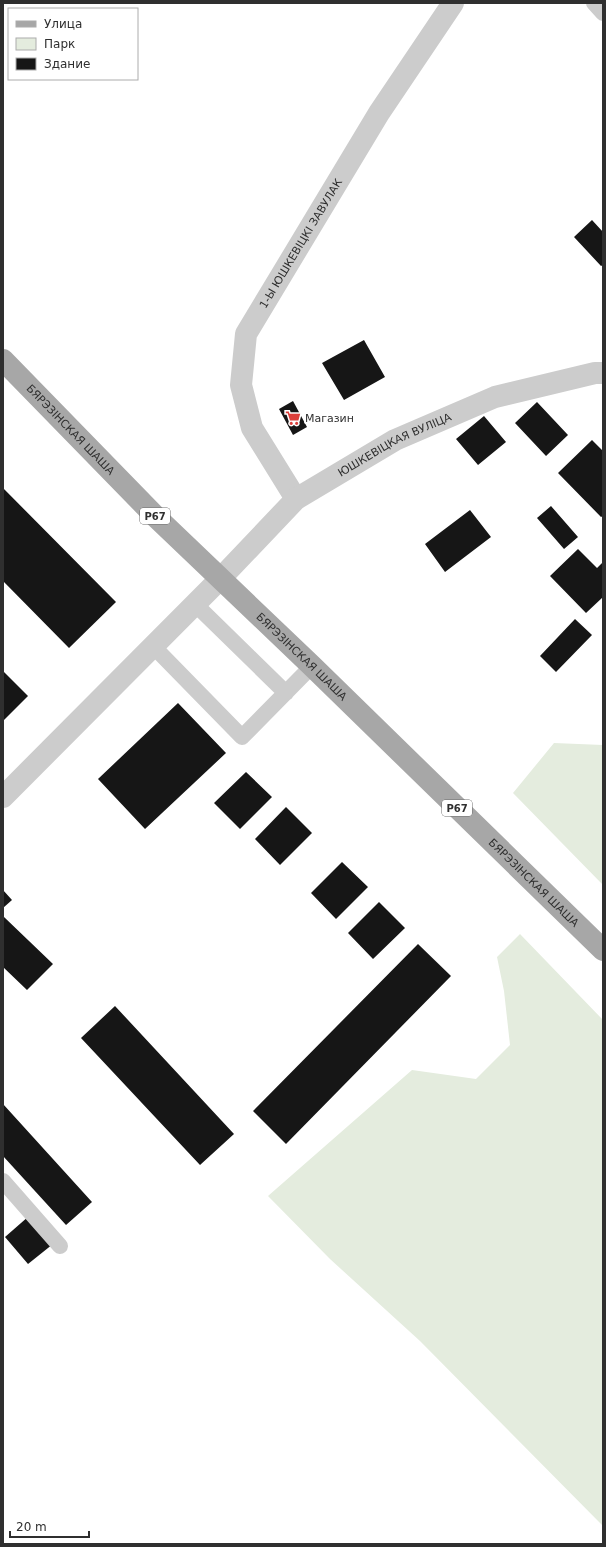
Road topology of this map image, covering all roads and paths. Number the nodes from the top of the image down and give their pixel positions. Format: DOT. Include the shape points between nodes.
graph roads {
  1 [pos="453,3"];
  2 [pos="594,3"];
  3 [pos="603,13"];
  4 [pos="3,360"];
  5 [pos="603,372"];
  6 [pos="296,499"];
  7 [pos="220,579"];
  8 [pos="195,604"];
  9 [pos="153,646"];
  10 [pos="312,666"];
  11 [pos="286,693"];
  12 [pos="3,797"];
  13 [pos="603,950"];
  14 [pos="3,1181"];
  15 [pos="60,1246"];
  1 -- 6 [label="street, 1-Ы ЮШКЕВІЦКІ ЗАВУЛАК" via="379,113 246,334 241,385 252,428"];
  2 -- 3 [label="lane"];
  4 -- 7 [label="main road, БЯРЭЗІНСКАЯ ШАША / Р67"];
  5 -- 6 [label="street, ЮШКЕВІЦКАЯ ВУЛІЦА" via="495,397 395,440"];
  6 -- 7 [label="street, ЮШКЕВІЦКАЯ ВУЛІЦА"];
  7 -- 8 [label="street, ЮШКЕВІЦКАЯ ВУЛІЦА"];
  7 -- 10 [label="main road, БЯРЭЗІНСКАЯ ШАША / Р67"];
  8 -- 9 [label="street, ЮШКЕВІЦКАЯ ВУЛІЦА"];
  8 -- 11 [label="lane"];
  9 -- 11 [label="lane" via="242,737"];
  9 -- 12 [label="street, ЮШКЕВІЦКАЯ ВУЛІЦА"];
  10 -- 11 [label="lane"];
  10 -- 13 [label="main road, БЯРЭЗІНСКАЯ ШАША / Р67"];
  14 -- 15 [label="lane"];
}
